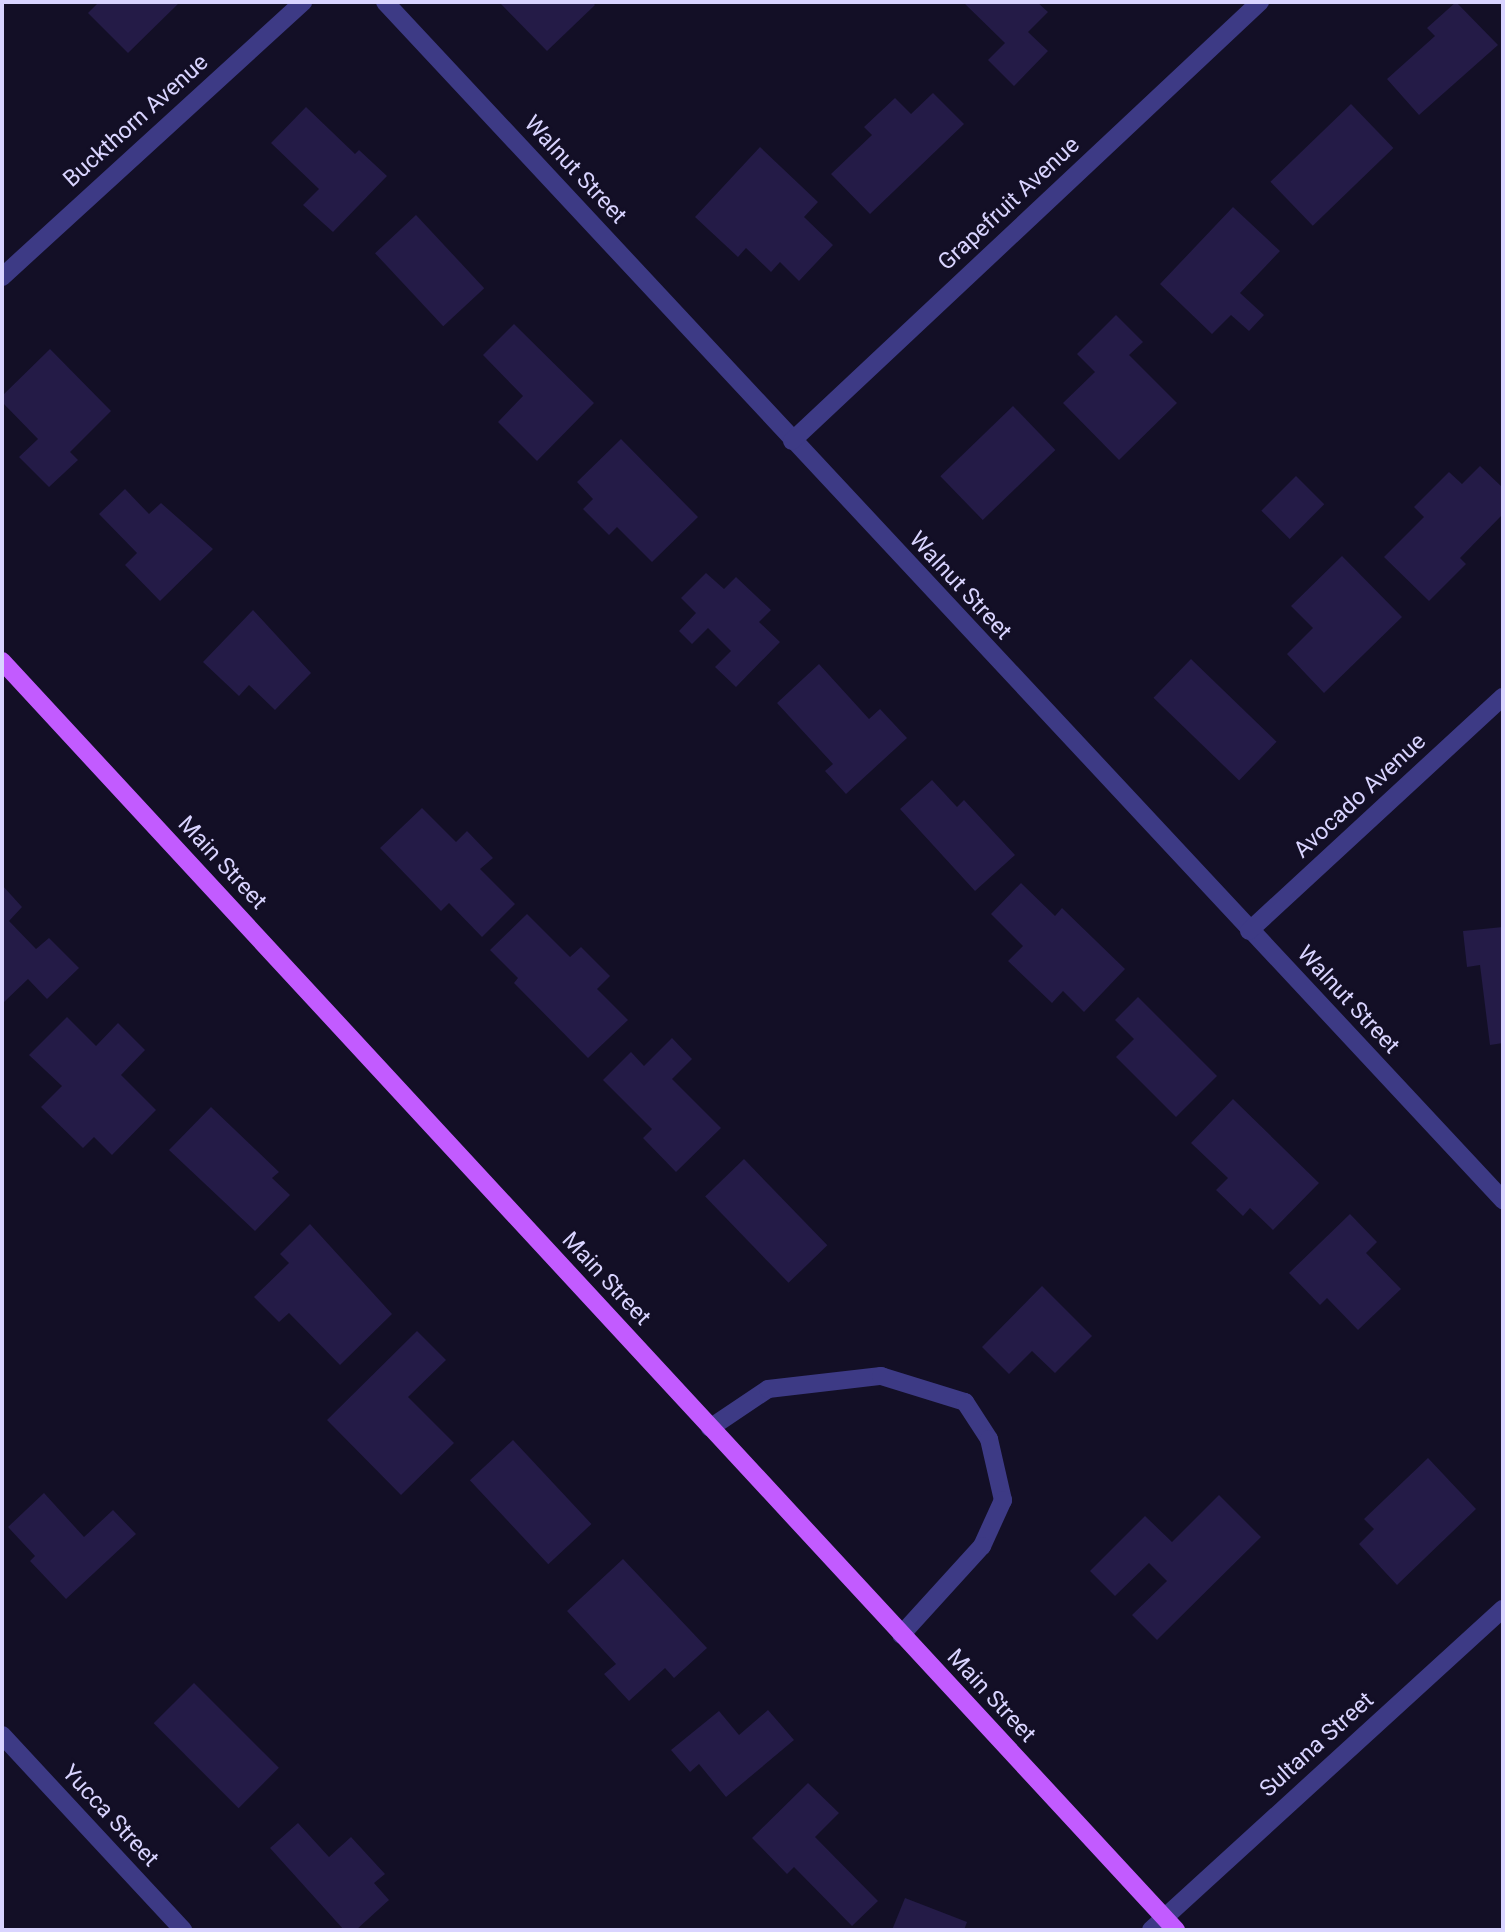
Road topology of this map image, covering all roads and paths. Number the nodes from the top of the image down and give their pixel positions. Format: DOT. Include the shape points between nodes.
graph roads {
  1 [pos="303,2"];
  2 [pos="385,2"];
  3 [pos="1260,2"];
  4 [pos="2,277"];
  5 [pos="792,441"];
  6 [pos="2,661"];
  7 [pos="1503,697"];
  8 [pos="1249,931"];
  9 [pos="1503,1200"];
  10 [pos="710,1427"];
  11 [pos="1503,1609"];
  12 [pos="901,1634"];
  13 [pos="2,1735"];
  14 [pos="1164,1926"];
  15 [pos="183,1930"];
  1 -- 4 [label="street, Buckthorn Avenue"];
  2 -- 5 [label="street, Walnut Street"];
  3 -- 5 [label="street, Grapefruit Avenue"];
  5 -- 8 [label="street, Walnut Street"];
  6 -- 10 [label="main road, Main Street"];
  7 -- 8 [label="street, Avocado Avenue"];
  8 -- 9 [label="street, Walnut Street"];
  10 -- 12 [label="main road, Main Street"];
  10 -- 12 [label="street" via="768,1389 881,1376 965,1402 989,1439 1003,1500 982,1546"];
  11 -- 14 [label="street, Sultana Street"];
  12 -- 14 [label="main road, Main Street"];
  13 -- 15 [label="street, Yucca Street"];
}
